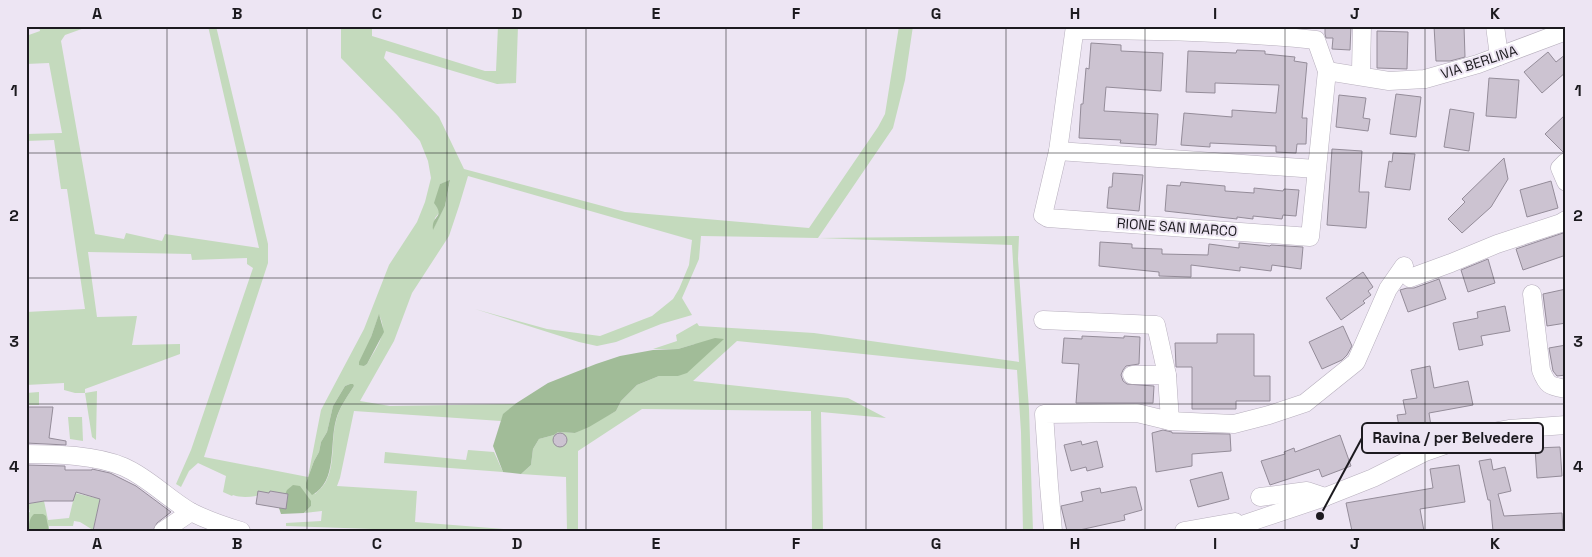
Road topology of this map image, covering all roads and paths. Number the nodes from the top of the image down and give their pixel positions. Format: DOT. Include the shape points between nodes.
graph roads {
  1 [pos="1362,26"];
  2 [pos="1495,26"];
  3 [pos="1075,28"];
  4 [pos="1168,28"];
  5 [pos="1566,31"];
  6 [pos="1499,56"];
  7 [pos="1361,70"];
  8 [pos="1327,71"];
  9 [pos="1058,151"];
  10 [pos="1566,162"];
  11 [pos="1316,169"];
  12 [pos="1566,182"];
  13 [pos="1566,220"];
  14 [pos="1532,294"];
  15 [pos="1043,320"];
  16 [pos="1132,375"];
  17 [pos="1167,375"];
  18 [pos="1566,389"];
  19 [pos="1170,421"];
  20 [pos="1566,426"];
  21 [pos="26,454"];
  22 [pos="1260,497"];
  23 [pos="1325,497"];
  24 [pos="191,512"];
  25 [pos="1270,516"];
  26 [pos="164,531"];
  27 [pos="241,531"];
  28 [pos="1054,531"];
  29 [pos="1184,531"];
  30 [pos="1224,531"];
  1 -- 7 [label="street"];
  2 -- 6 [label="street"];
  3 -- 4 [label="street, RIONE SAN MARCO"];
  3 -- 9 [label="street, RIONE SAN MARCO"];
  4 -- 8 [label="street, RIONE SAN MARCO" via="1316,40"];
  5 -- 6 [label="street, VIA BERLINA"];
  6 -- 8 [label="street, VIA BERLINA" via="1425,79 1389,81"];
  8 -- 11 [label="street, RIONE SAN MARCO"];
  9 -- 11 [label="street"];
  9 -- 11 [label="street, RIONE SAN MARCO" via="1043,215 1048,218 1310,237"];
  10 -- 12 [label="street" via="1560,168"];
  13 -- 19 [label="street" via="1451,263 1403,275 1388,289 1356,362 1305,403 1234,424"];
  14 -- 18 [label="street" via="1541,370 1550,386"];
  15 -- 17 [label="street" via="1156,325"];
  16 -- 17 [label="street"];
  17 -- 19 [label="street"];
  19 -- 28 [label="street" via="1138,413 1044,414"];
  20 -- 23 [label="street" via="1509,429 1471,436 1425,452"];
  21 -- 24 [label="street" via="110,462 139,475"];
  22 -- 23 [label="street" via="1307,491"];
  23 -- 25 [label="street"];
  24 -- 26 [label="street"];
  24 -- 27 [label="street"];
  25 -- 29 [label="street"];
  25 -- 30 [label="street"];
}
